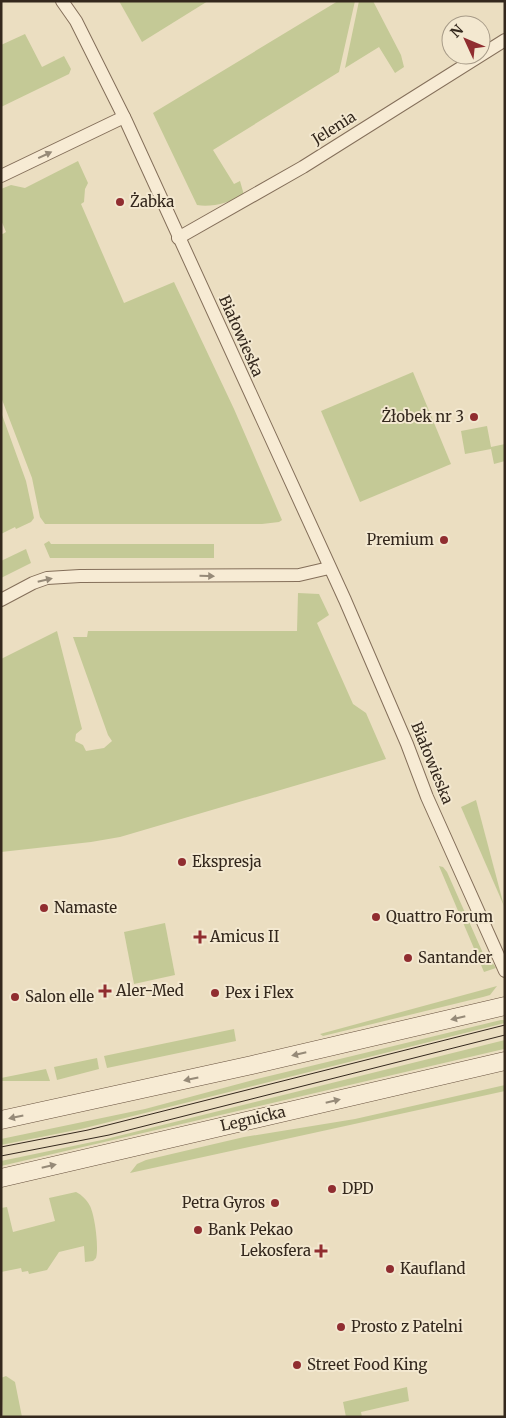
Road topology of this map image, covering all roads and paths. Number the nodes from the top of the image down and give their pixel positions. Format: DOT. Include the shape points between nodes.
graph roads {
  1 [pos="62,1"];
  2 [pos="505,40"];
  3 [pos="124,117"];
  4 [pos="1,176"];
  5 [pos="178,238"];
  6 [pos="329,568"];
  7 [pos="1,600"];
  8 [pos="505,971"];
  9 [pos="505,1006"];
  10 [pos="500,1065"];
  11 [pos="1,1120"];
  12 [pos="1,1178"];
  1 -- 3 [label="street, Białowieska" via="80,29"];
  2 -- 5 [label="street, Jelenia" via="302,167"];
  4 -- 3 [label="street, one-way"];
  3 -- 5 [label="street, Białowieska"];
  5 -- 6 [label="street, Białowieska"];
  7 -- 6 [label="street, one-way" via="47,578 299,575"];
  6 -- 8 [label="street, Białowieska"];
  9 -- 11 [label="main road, one-way"];
  12 -- 10 [label="main road, Legnicka, one-way"];
}
